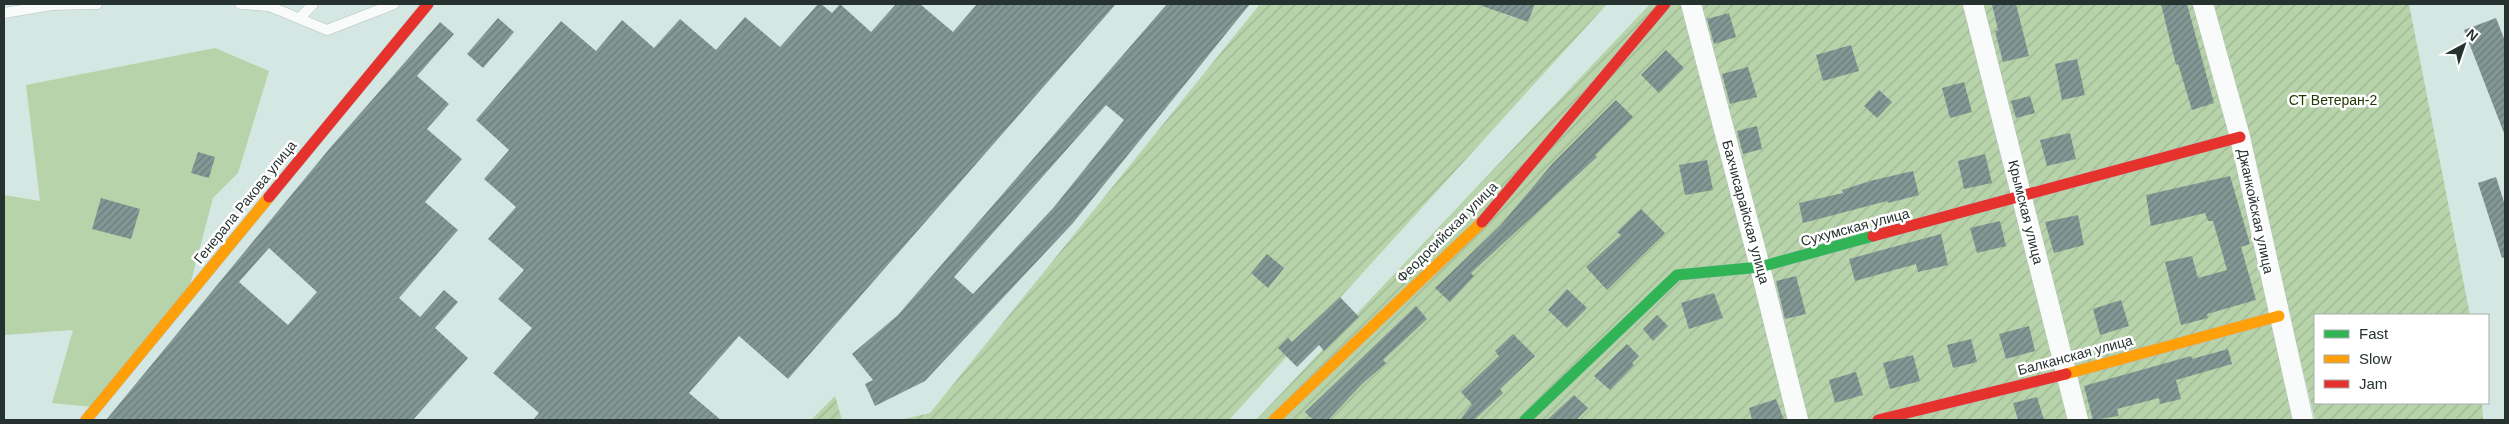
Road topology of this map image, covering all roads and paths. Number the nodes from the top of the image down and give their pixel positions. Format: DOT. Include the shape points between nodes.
graph roads {
  1 [pos="97,4"];
  2 [pos="240,4"];
  3 [pos="313,4"];
  4 [pos="394,4"];
  5 [pos="428,4"];
  6 [pos="1665,4"];
  7 [pos="1691,4"];
  8 [pos="1973,4"];
  9 [pos="2204,4"];
  10 [pos="270,5"];
  11 [pos="4,13"];
  12 [pos="300,18"];
  13 [pos="2240,137"];
  14 [pos="2022,197"];
  15 [pos="1760,267"];
  16 [pos="2278,316"];
  17 [pos="2067,374"];
  18 [pos="86,420"];
  19 [pos="1274,420"];
  20 [pos="1525,420"];
  21 [pos="1798,420"];
  22 [pos="1878,420"];
  23 [pos="2078,420"];
  24 [pos="2303,420"];
  1 -- 11 [label="lane" via="52,5"];
  2 -- 10 [label="lane"];
  3 -- 12 [label="lane"];
  4 -- 12 [label="lane" via="327,30"];
  5 -- 18 [label="street, Генерала Ракова улица"];
  6 -- 19 [label="street, Феодосийская улица" via="1489,215"];
  7 -- 15 [label="street, Бахчисарайская улица"];
  8 -- 14 [label="street, Крымская улица"];
  9 -- 13 [label="street, Джанкойская улица"];
  10 -- 12 [label="lane"];
  13 -- 14 [label="street, Сухумская улица"];
  13 -- 16 [label="street, Джанкойская улица"];
  14 -- 15 [label="street, Сухумская улица"];
  14 -- 17 [label="street, Крымская улица"];
  15 -- 20 [label="street, Сухумская улица" via="1677,275"];
  15 -- 21 [label="street, Бахчисарайская улица"];
  16 -- 17 [label="street, Балканская улица"];
  16 -- 24 [label="street, Джанкойская улица"];
  17 -- 22 [label="street, Балканская улица"];
  17 -- 23 [label="street, Крымская улица"];
}
